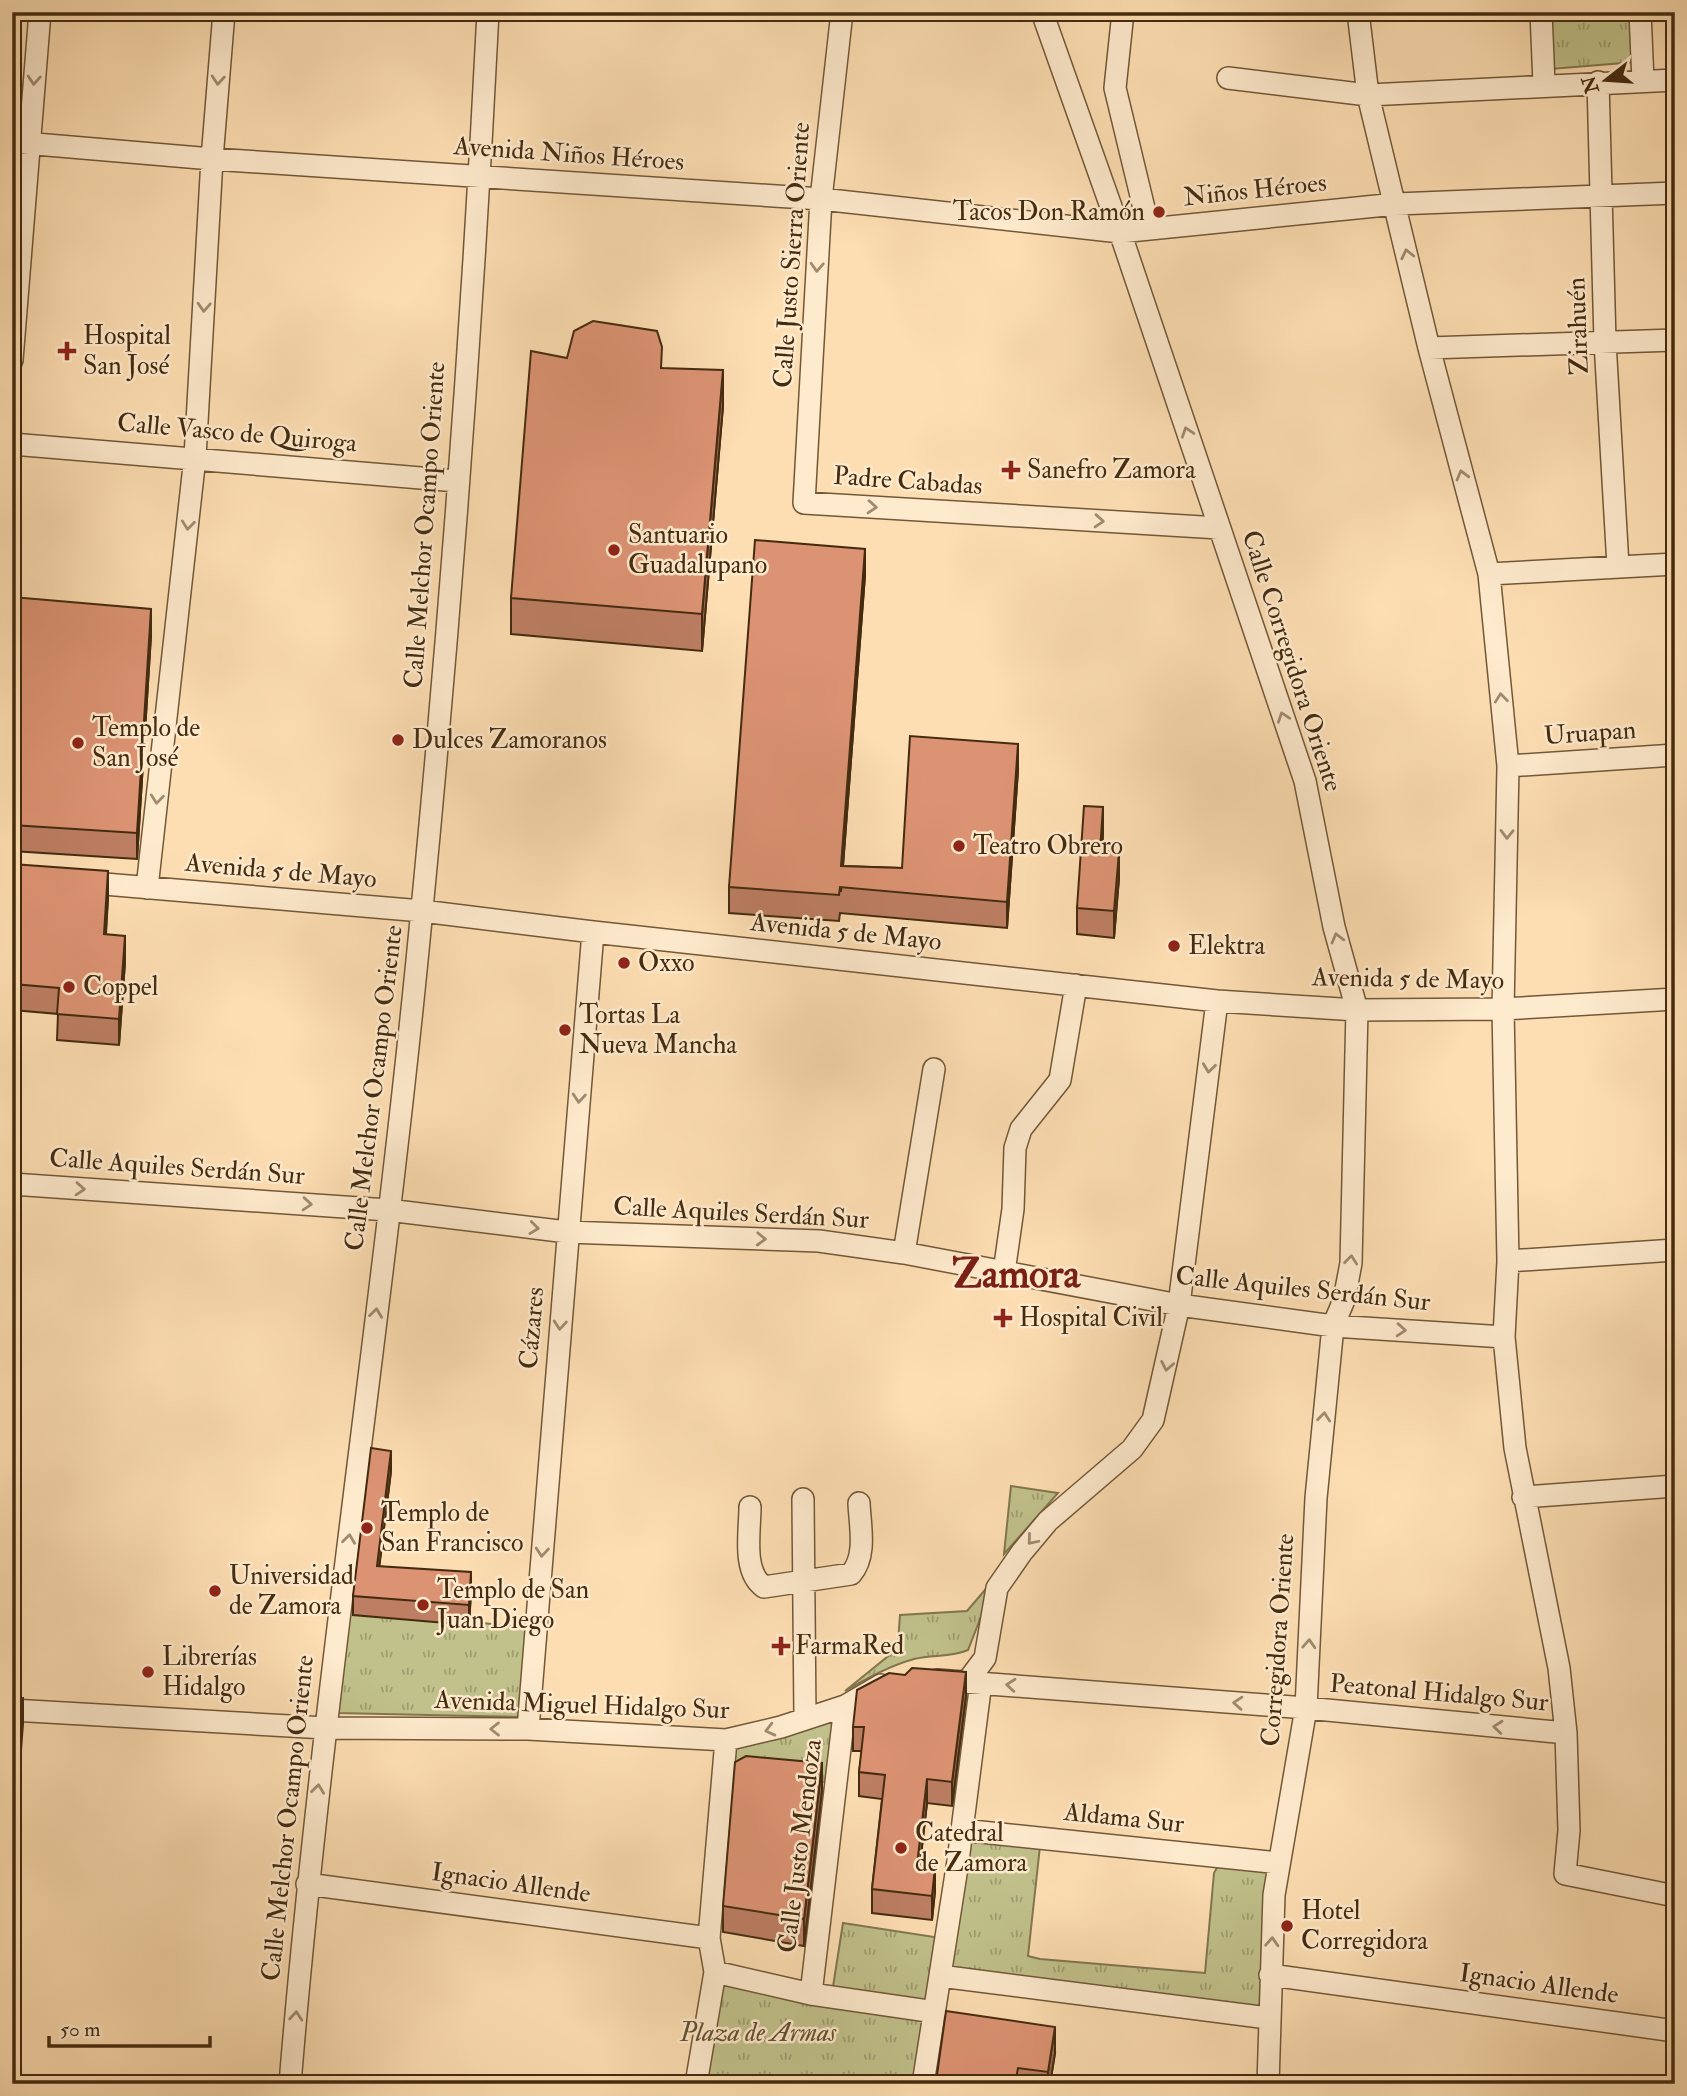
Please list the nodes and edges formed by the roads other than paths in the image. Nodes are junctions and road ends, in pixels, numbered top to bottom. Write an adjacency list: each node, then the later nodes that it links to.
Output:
1 (40, 12): 16 (street, one-way to 16)
2 (224, 12): 17 (street, one-way to 17)
3 (488, 12): 18 (street, Calle Melchor Ocampo Oriente)
4 (842, 12): 21 (street, Calle Justo Sierra Oriente)
5 (1042, 12): 24 (street, Calle Corregidora Oriente)
6 (1123, 12): 23 (street)
7 (1358, 12): 15 (street)
8 (1541, 12): 14 (street)
9 (1640, 12): 12 (street)
10 (1228, 78): 15 (street)
11 (1675, 80): 12 (street)
12 (1643, 81): 13 (street)
13 (1598, 82): 14 (street); 20 (street, Zirahuén)
14 (1544, 84): 15 (street)
15 (1368, 95): 22 (street)
16 (21, 143): 17 (street, Avenida Niños Héroes); 28 (street)
17 (212, 159): 18 (street, Avenida Niños Héroes); 30 (street, one-way to 30)
18 (480, 176): 21 (street, Avenida Niños Héroes); 31 (street, Calle Melchor Ocampo Oriente)
19 (1675, 193): 20 (street, Niños Héroes)
20 (1601, 194): 22 (street, Niños Héroes); 26 (street, Zirahuén)
21 (821, 199): 24 (street, Avenida Niños Héroes); 32 (street, Calle Justo Sierra Oriente, one-way to 32)
22 (1396, 204): 23 (street, Niños Héroes); 27 (street, one-way to 22)
23 (1149, 229): 24 (street, Niños Héroes)
24 (1120, 232): 33 (street, Calle Corregidora Oriente, one-way to 24)
25 (1675, 340): 26 (street)
26 (1605, 342): 27 (street); 35 (street, Zirahuén)
27 (1429, 348): 36 (street, one-way to 27)
28 (12, 360)
29 (12, 444): 30 (street, Calle Vasco de Quiroga)
30 (195, 457): 31 (street, Calle Vasco de Quiroga); 40 (street, one-way to 40)
31 (457, 481): 41 (street, Calle Melchor Ocampo Oriente)
32 (804, 503): 33 (street, Padre Cabadas, one-way to 33)
33 (1219, 528): 47 (street, Calle Corregidora Oriente, one-way to 33)
34 (1675, 564): 35 (street)
35 (1618, 566): 36 (street)
36 (1489, 574): 38 (street, one-way to 36)
37 (1675, 755): 38 (street, Uruapan)
38 (1508, 766): 46 (street, one-way to 46)
39 (66, 880): 40 (street, Avenida 5 de Mayo)
40 (147, 888): 41 (street, Avenida 5 de Mayo)
41 (422, 911): 42 (street, Avenida 5 de Mayo); 50 (street, Calle Melchor Ocampo Oriente)
42 (593, 932): 43 (street, Avenida 5 de Mayo); 51 (street, Cázares, one-way to 51)
43 (1076, 985): 45 (street, Avenida 5 de Mayo); 55 (street)
44 (1675, 999): 46 (street, Avenida 5 de Mayo)
45 (1217, 1000): 47 (street, Avenida 5 de Mayo); 56 (street, one-way to 56)
46 (1503, 1009): 47 (street, Avenida 5 de Mayo); 54 (street)
47 (1357, 1010): 57 (street, Calle Corregidora Oriente, one-way to 47)
48 (934, 1069): 53 (street)
49 (12, 1184): 50 (street, Calle Aquiles Serdán Sur, one-way to 50)
50 (388, 1210): 51 (street, Calle Aquiles Serdán Sur, one-way to 51); 70 (street, Calle Melchor Ocampo Oriente, one-way to 50)
51 (568, 1232): 53 (street, Calle Aquiles Serdán Sur, one-way to 53); 71 (street, Cázares, one-way to 71)
52 (1675, 1250): 54 (street)
53 (904, 1253): 55 (street, Calle Aquiles Serdán Sur)
54 (1508, 1261): 58 (street)
55 (1004, 1272): 56 (street, Calle Aquiles Serdán Sur)
56 (1179, 1305): 57 (street, Calle Aquiles Serdán Sur); 65 (street, one-way to 65)
57 (1333, 1326): 58 (street, Calle Aquiles Serdán Sur, one-way to 58); 67 (street, Corregidora Oriente, one-way to 57)
58 (1504, 1337): 60 (street)
59 (1675, 1486): 60 (street)
60 (1523, 1497): 72 (street)
61 (803, 1499): 64 (street)
62 (859, 1503): 64 (street)
63 (750, 1507): 64 (street)
64 (804, 1584): 69 (street)
65 (974, 1682): 66 (street, Avenida Miguel Hidalgo Sur); 67 (street, Avenida Miguel Hidalgo Sur, one-way to 65); 74 (street)
66 (845, 1706): 69 (street, Avenida Miguel Hidalgo Sur); 82 (street, Calle Justo Mendoza)
67 (1306, 1708): 72 (street, Peatonal Hidalgo Sur, one-way to 67); 75 (street, Corregidora Oriente)
68 (12, 1710): 70 (street, Avenida Miguel Hidalgo Sur)
69 (805, 1719): 73 (street, Avenida Miguel Hidalgo Sur, one-way to 73)
70 (325, 1728): 71 (street, Avenida Miguel Hidalgo Sur, one-way to 70); 76 (street, Calle Melchor Ocampo Oriente, one-way to 70)
71 (528, 1729): 73 (street, Avenida Miguel Hidalgo Sur)
72 (1566, 1733): 77 (street)
73 (726, 1740): 78 (street)
74 (962, 1830): 75 (street, Aldama Sur); 81 (street)
75 (1279, 1863): 80 (street, Corregidora Oriente, one-way to 75)
76 (307, 1884): 78 (street, Ignacio Allende); 86 (street, Calle Melchor Ocampo Oriente, one-way to 76)
77 (1675, 1896)
78 (709, 1938): 79 (street)
79 (715, 1972): 82 (street); 87 (street)
80 (1270, 1975): 84 (street, Corregidora Oriente); 85 (street, Ignacio Allende)
81 (940, 1976): 83 (street); 84 (street)
82 (811, 1994): 83 (street)
83 (935, 2012): 88 (street)
84 (1269, 2018): 89 (street, Corregidora Oriente)
85 (1675, 2031)
86 (290, 2084)
87 (696, 2084)
88 (923, 2084)
89 (1268, 2084)

